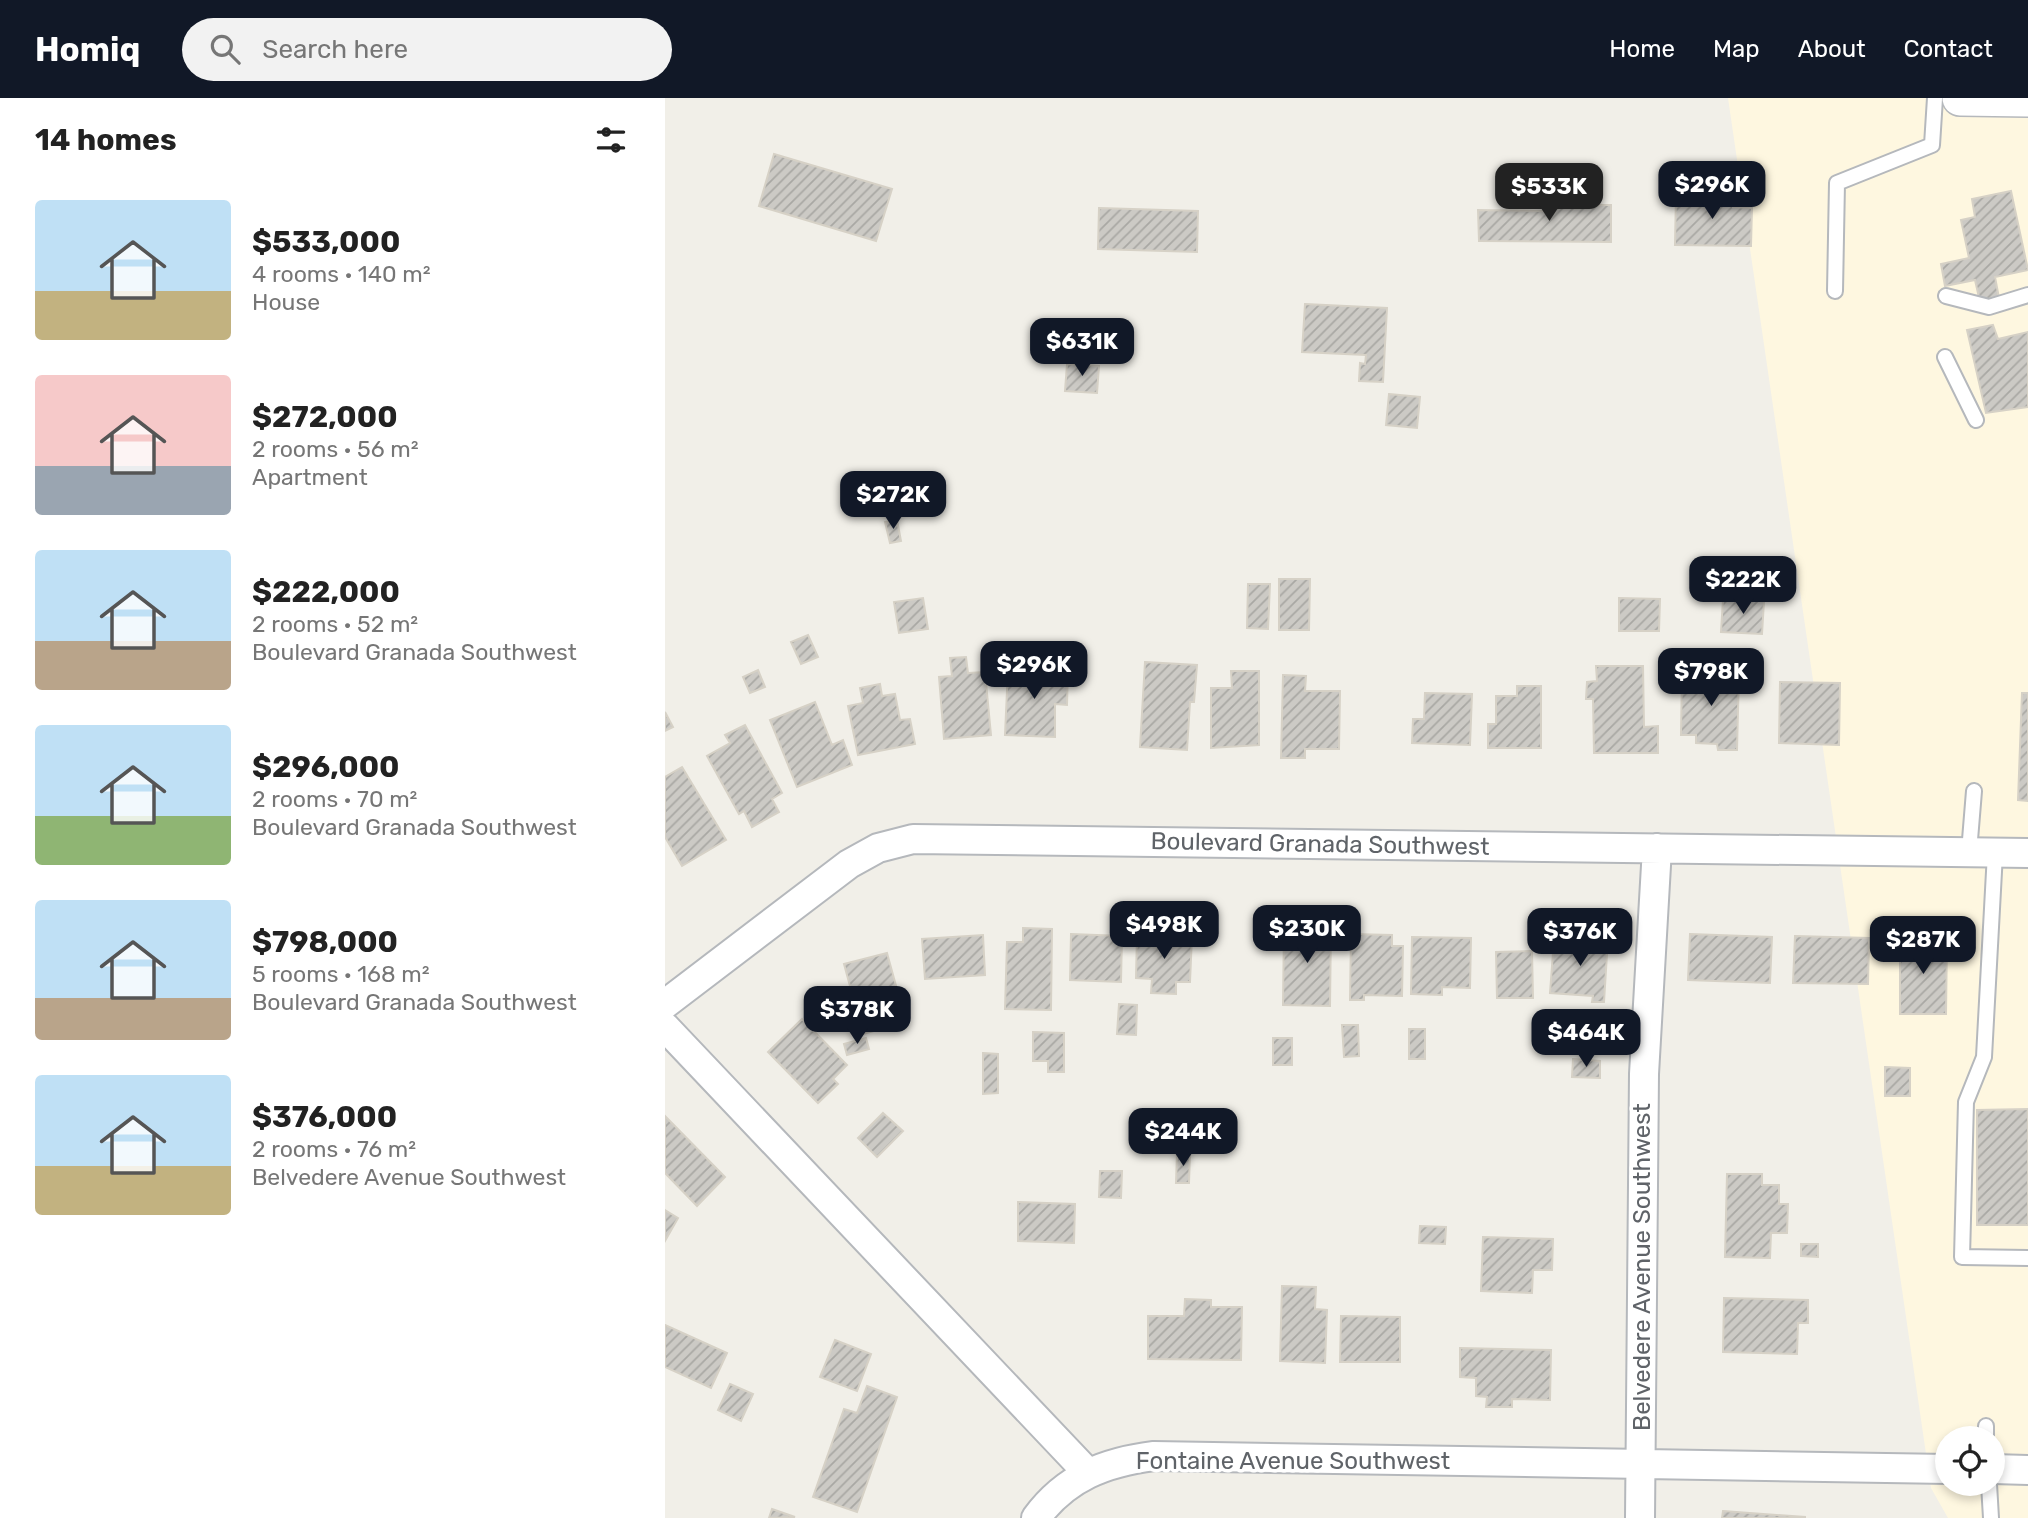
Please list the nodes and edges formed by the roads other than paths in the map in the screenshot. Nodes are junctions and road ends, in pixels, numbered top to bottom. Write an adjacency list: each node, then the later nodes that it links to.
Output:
1 (1935, 98): 4 (lane)
2 (1960, 98): 3 (street)
3 (2028, 99)
4 (1835, 290)
5 (2028, 295): 6 (lane)
6 (1945, 296)
7 (1945, 357): 8 (lane)
8 (1976, 420)
9 (1974, 791): 11 (lane)
10 (1657, 848): 11 (street, Boulevard Granada Southwest); 13 (street, Boulevard Granada Southwest); 16 (street, Belvedere Avenue Southwest)
11 (1982, 853): 12 (street, Boulevard Granada Southwest); 15 (lane)
12 (2028, 853)
13 (665, 1004)
14 (665, 1027): 20 (street)
15 (2028, 1258)
16 (1640, 1466): 17 (street, Fontaine Avenue Southwest); 20 (street, Fontaine Avenue Southwest); 23 (street, Belvedere Avenue Southwest)
17 (1935, 1469)
18 (2005, 1469): 19 (street)
19 (2028, 1470)
20 (1088, 1473): 22 (street, Fontaine Avenue Southwest)
21 (1990, 1496): 24 (lane)
22 (1036, 1518)
23 (1640, 1518)
24 (1991, 1518)

